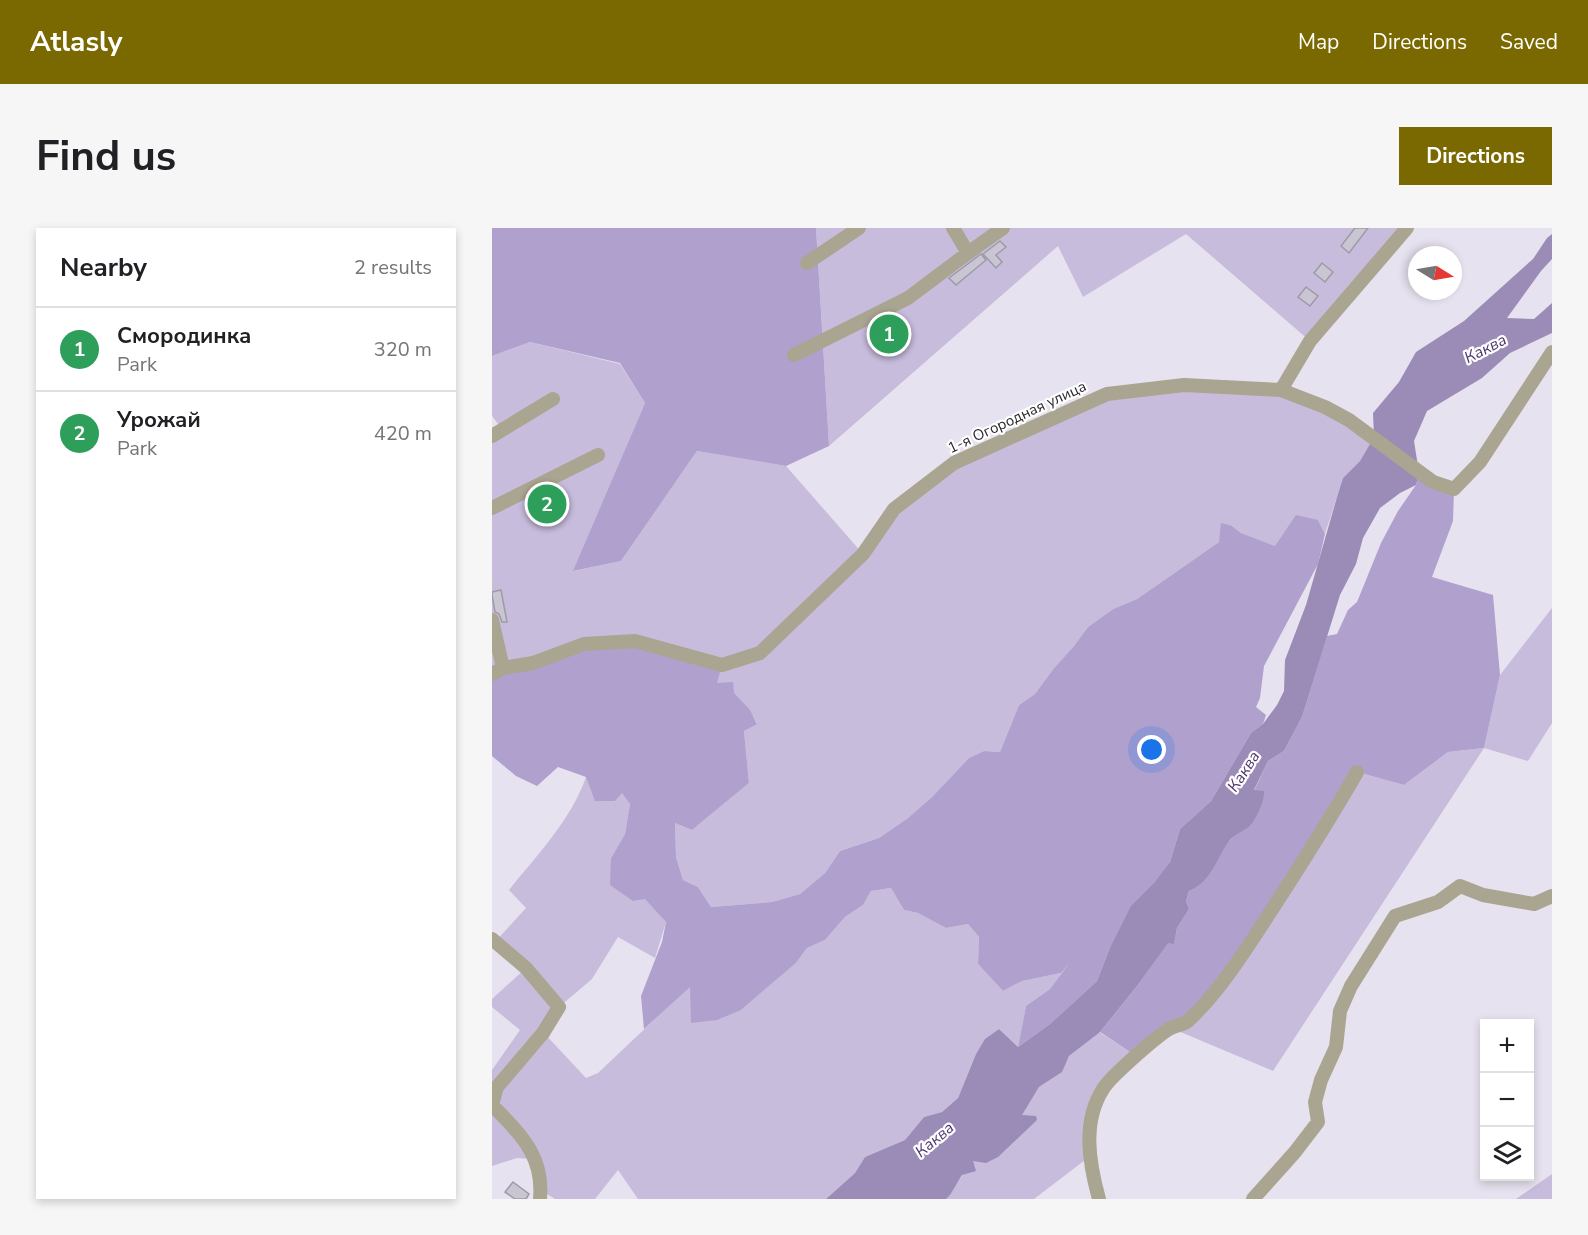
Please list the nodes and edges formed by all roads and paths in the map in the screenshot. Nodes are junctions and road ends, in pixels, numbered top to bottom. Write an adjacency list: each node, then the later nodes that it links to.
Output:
1 (859, 228): 6 (street)
2 (953, 228): 5 (street)
3 (1003, 228): 5 (street)
4 (1407, 228): 9 (street)
5 (968, 253): 8 (street)
6 (807, 263)
7 (1552, 351): 9 (street, 1-я Огородная улица)
8 (794, 355)
9 (1281, 390): 15 (street, 1-я Огородная улица)
10 (553, 399): 11 (street)
11 (492, 436)
12 (598, 454): 13 (street)
13 (492, 508)
14 (492, 620): 15 (street)
15 (497, 671)
16 (1357, 772): 21 (street)
17 (1552, 896): 22 (street)
18 (492, 939): 19 (street)
19 (492, 1105): 20 (street)
20 (540, 1199)
21 (1099, 1199)
22 (1253, 1199)

